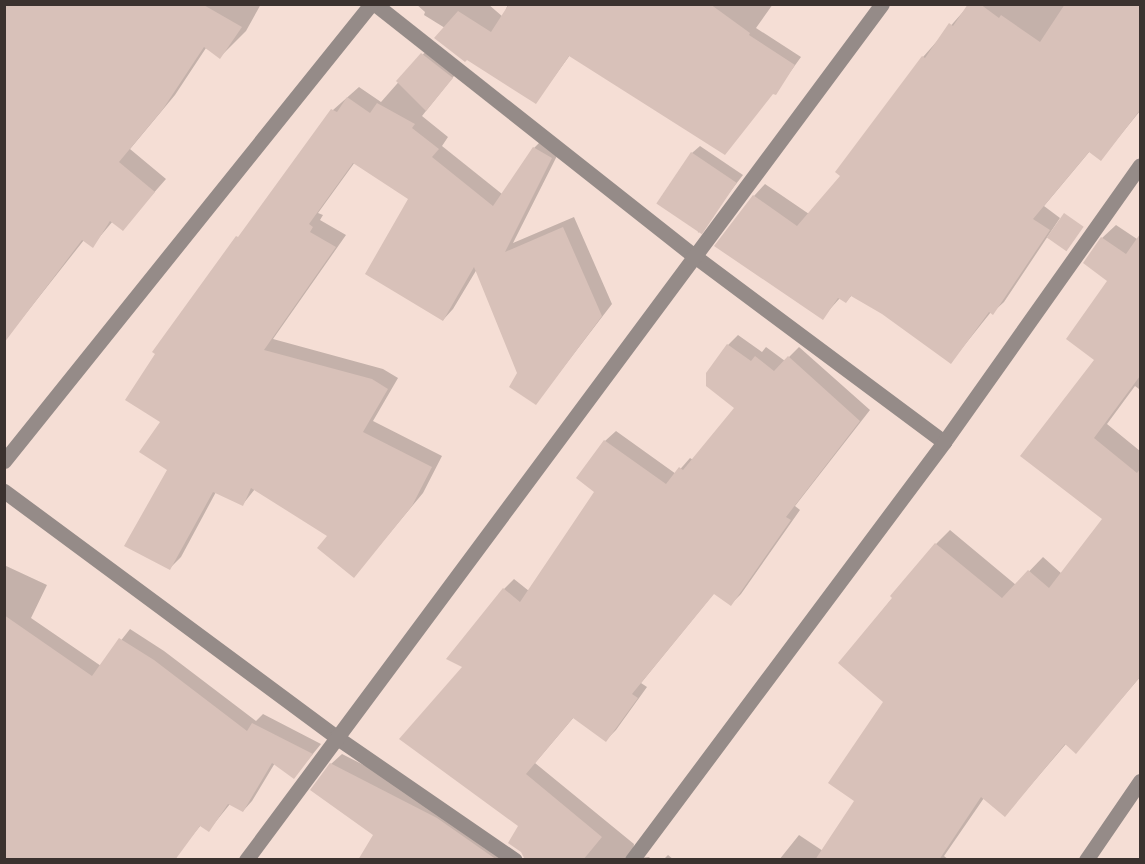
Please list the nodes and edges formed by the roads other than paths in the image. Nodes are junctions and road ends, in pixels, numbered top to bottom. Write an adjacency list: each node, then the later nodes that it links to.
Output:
1 (373, 4): 4 (street); 6 (street)
2 (882, 4): 4 (street)
3 (1140, 165): 5 (street)
4 (693, 255): 5 (street); 8 (street)
5 (944, 442): 12 (street)
6 (4, 461)
7 (4, 491): 8 (street)
8 (336, 737): 10 (street); 11 (street)
9 (1140, 781): 13 (street)
10 (246, 860)
11 (515, 860)
12 (632, 860)
13 (1086, 860)

